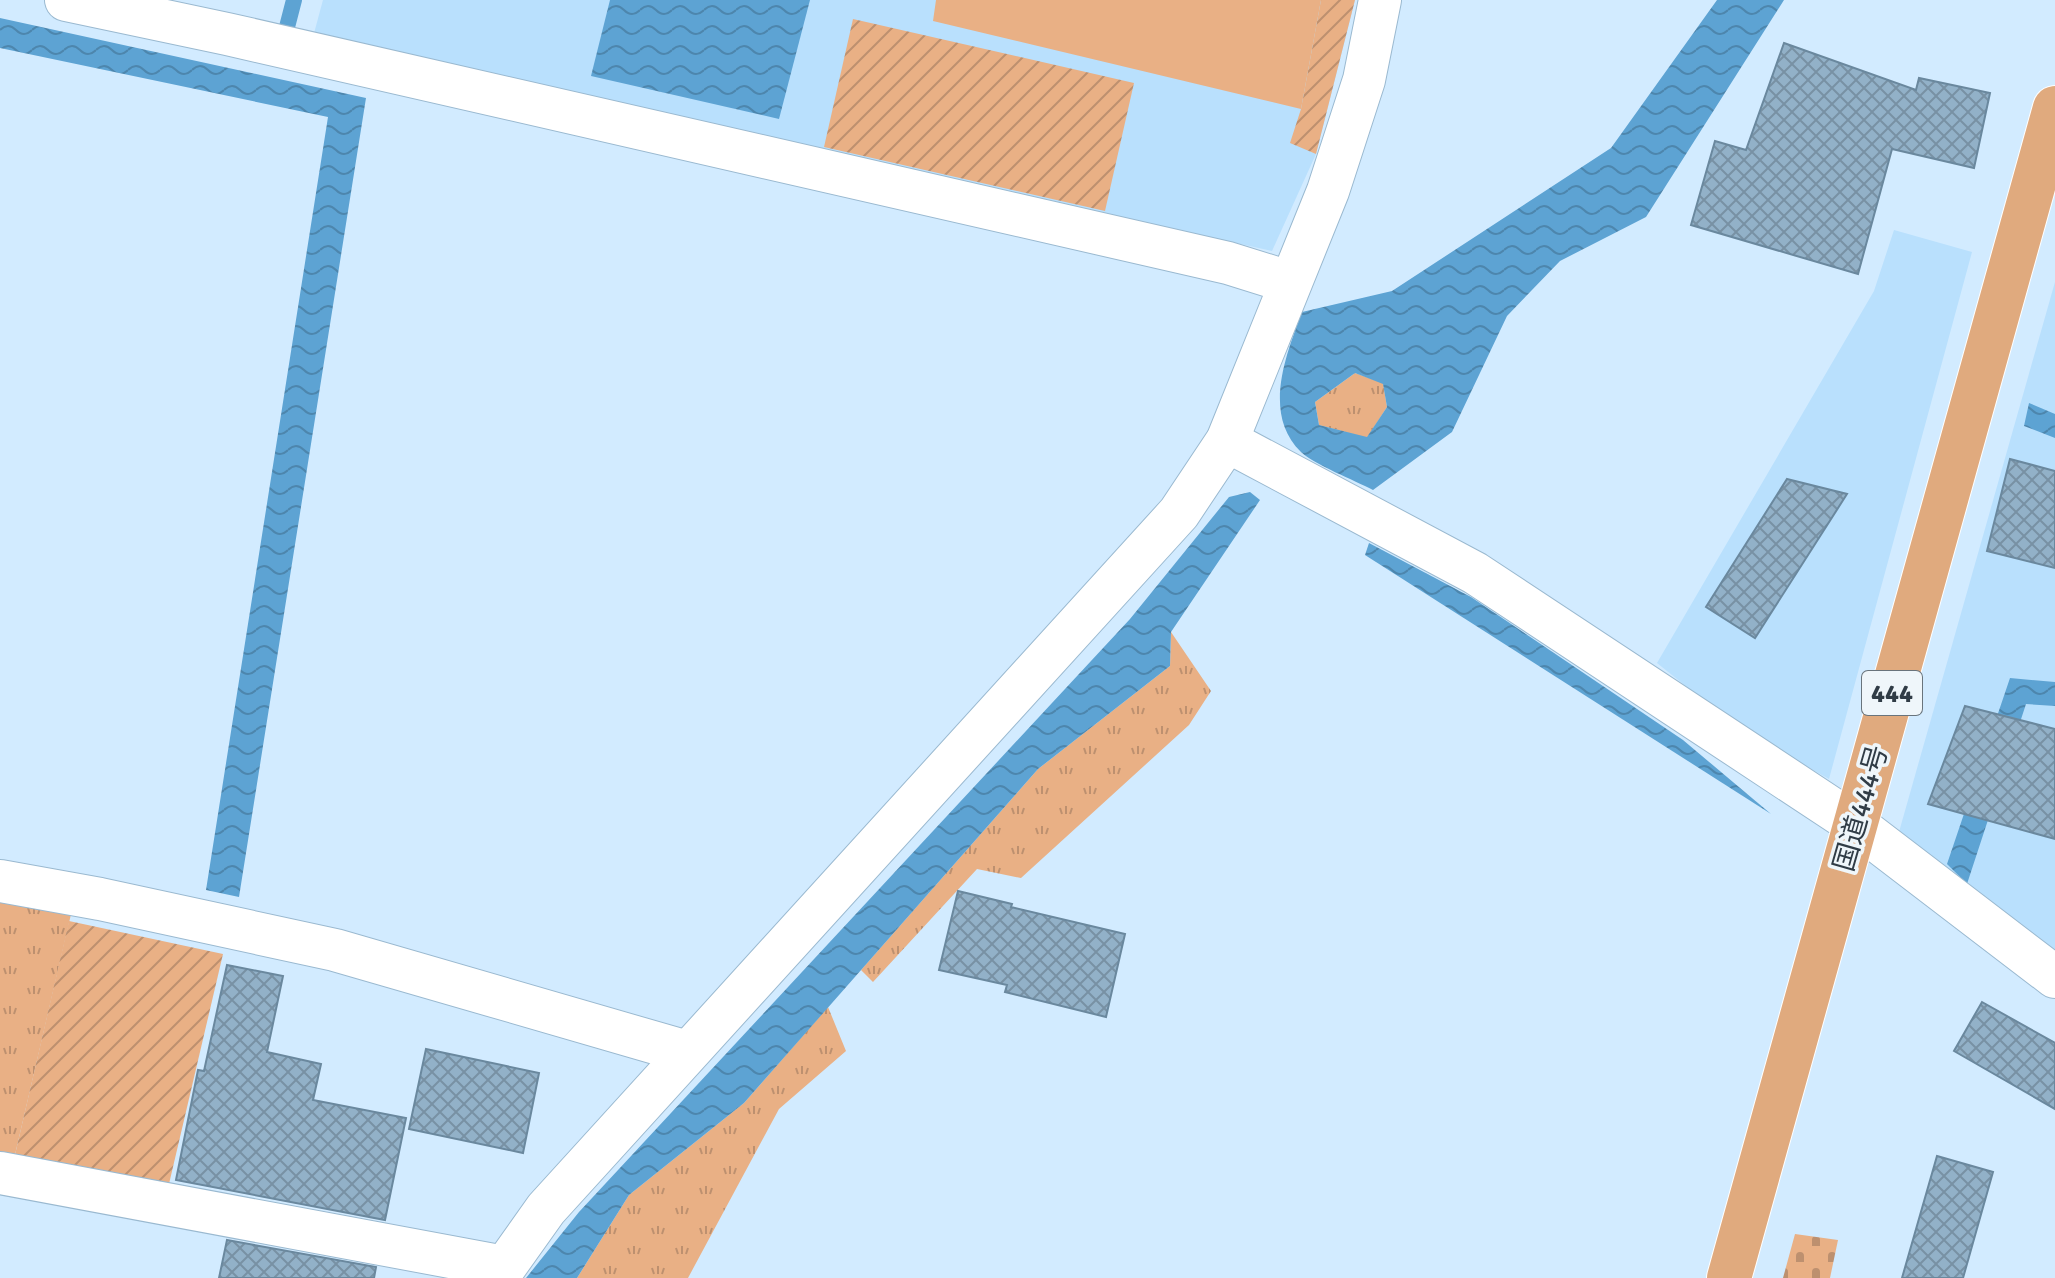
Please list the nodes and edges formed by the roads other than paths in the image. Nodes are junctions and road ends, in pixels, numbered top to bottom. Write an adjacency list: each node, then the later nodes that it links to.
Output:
1 (66, 0): 4 (street)
2 (1380, 0): 4 (street)
3 (2055, 108): 6 (highway, 国道444号 / 444)
4 (1289, 282): 5 (street)
5 (1227, 441): 6 (street); 9 (street)
6 (1855, 824): 8 (street); 12 (highway, 国道444号 / 444)
7 (0, 881): 9 (street)
8 (2055, 977)
9 (687, 1052): 11 (street)
10 (0, 1173): 11 (street)
11 (501, 1272)
12 (1729, 1278)

